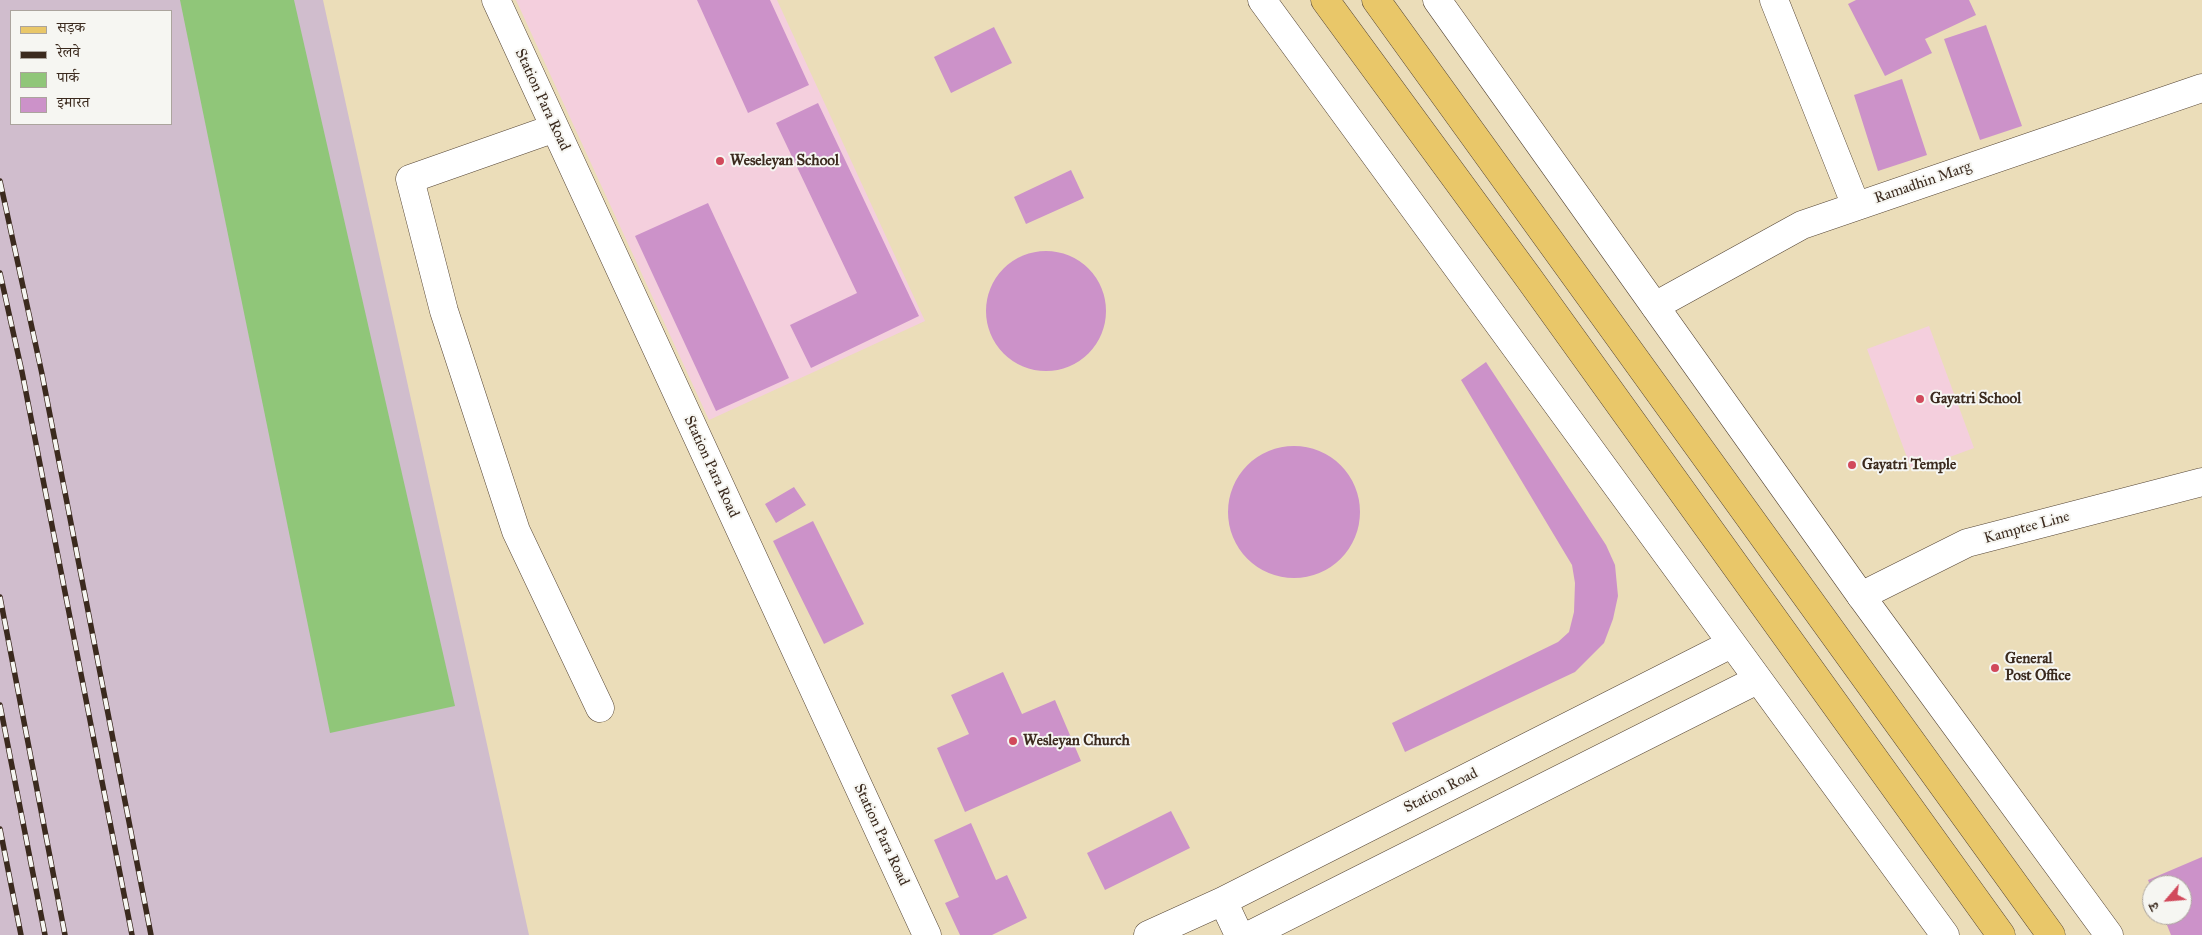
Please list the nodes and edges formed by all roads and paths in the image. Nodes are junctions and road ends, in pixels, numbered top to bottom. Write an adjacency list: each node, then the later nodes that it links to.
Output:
1 (496, 0): 8 (street, Station Para Road)
2 (1262, 0): 13 (street)
3 (1325, 0): 22 (main road)
4 (1376, 0): 23 (main road)
5 (1437, 0): 10 (street)
6 (1774, 0): 9 (street)
7 (2202, 88): 9 (street, Ramadhin Marg)
8 (555, 128): 15 (street); 17 (street, Station Para Road)
9 (1856, 206): 10 (street, Ramadhin Marg)
10 (1655, 306): 12 (street)
11 (2202, 482): 12 (street, Kamptee Line)
12 (1860, 596): 24 (street)
13 (1731, 644): 14 (street); 16 (street, Station Road)
14 (1757, 680): 20 (street); 21 (street)
15 (600, 708)
16 (1223, 901): 18 (street, Station Road); 19 (street)
17 (927, 935)
18 (1148, 935)
19 (1239, 935)
20 (1250, 935)
21 (1944, 935)
22 (2001, 935)
23 (2051, 935)
24 (2110, 935)

